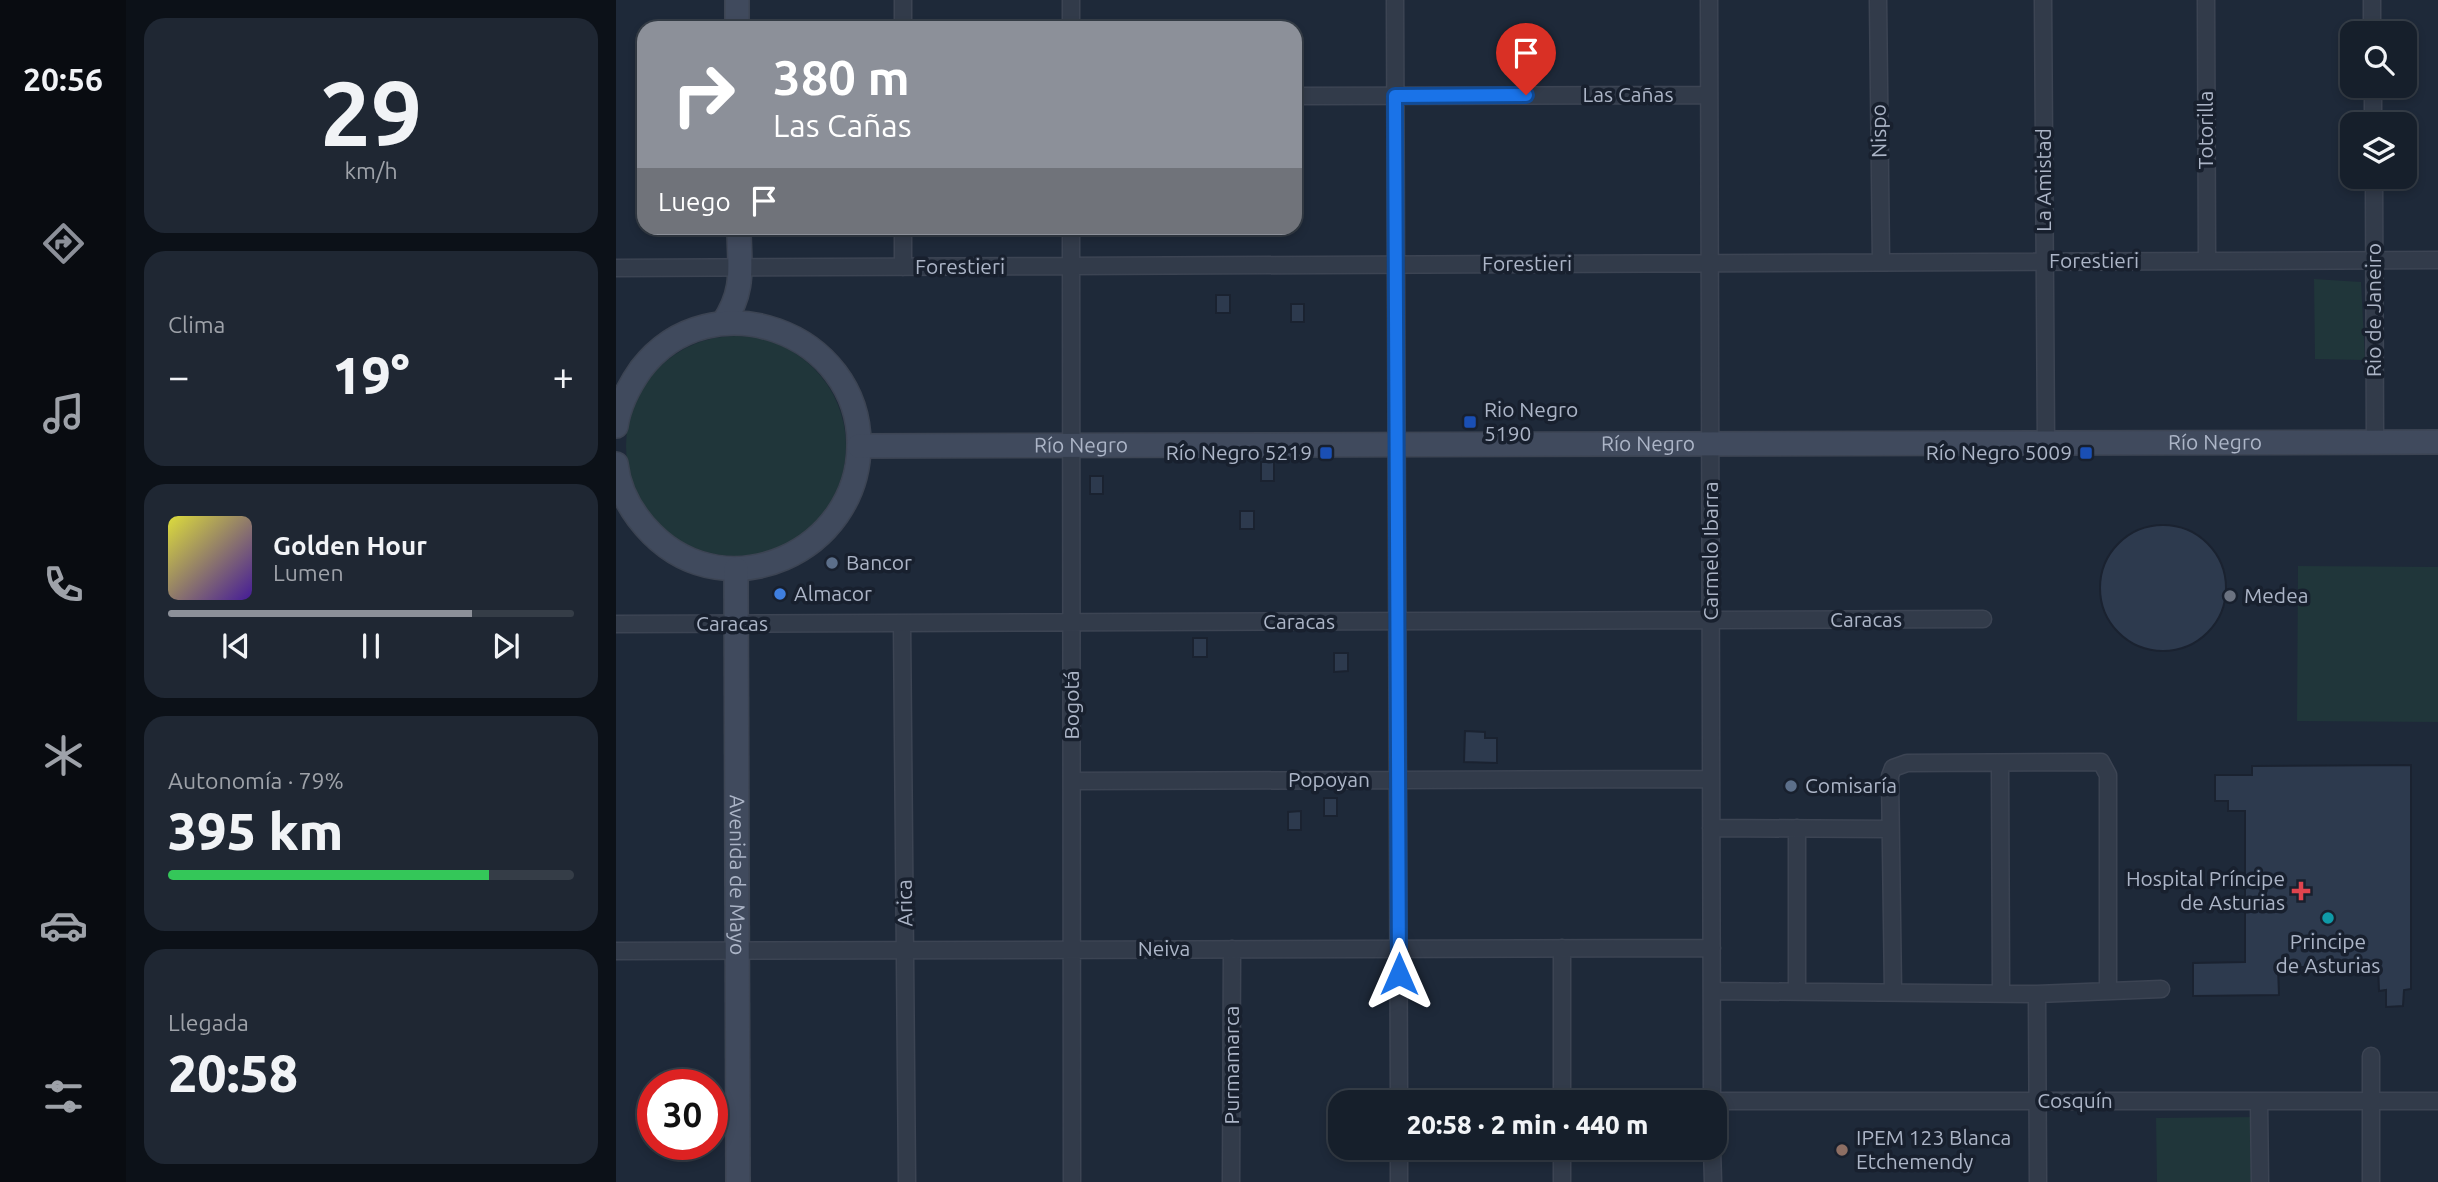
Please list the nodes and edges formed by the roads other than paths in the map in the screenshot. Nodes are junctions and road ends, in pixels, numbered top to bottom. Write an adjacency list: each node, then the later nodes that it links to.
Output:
1 (737, 0): 10 (main road)
2 (903, 0): 11 (street)
3 (1071, 0): 12 (street)
4 (1395, 0): 16 (street)
5 (1709, 0): 14 (street, Carmelo Ibarra)
6 (1878, 0): 25 (street, Nispo)
7 (2043, 0): 23 (street, La Amistad)
8 (2206, 0): 24 (street, Totorilla)
9 (2372, 0): 13 (street)
10 (737, 21)
11 (903, 21)
12 (1071, 21)
13 (2372, 21)
14 (1709, 95): 16 (street, Las Cañas); 26 (street, Carmelo Ibarra)
15 (1302, 96): 16 (street, Las Cañas)
16 (1395, 96): 27 (street)
17 (2374, 189): 21 (street, Rio de Janeiro)
18 (739, 235): 31 (main road)
19 (903, 235): 29 (street)
20 (1071, 235): 28 (street, Bogotá)
21 (2375, 260): 22 (street, Forestieri); 24 (street, Forestieri); 35 (street, Rio de Janeiro)
22 (2438, 260)
23 (2045, 261): 24 (street, Forestieri); 25 (street, Forestieri); 37 (street, La Amistad)
24 (2207, 261)
25 (1881, 262): 26 (street, Forestieri)
26 (1710, 263): 27 (street, Forestieri); 36 (street, Carmelo Ibarra)
27 (1395, 264): 28 (street, Forestieri); 39 (street)
28 (1071, 266): 29 (street, Forestieri); 40 (street, Bogotá)
29 (903, 267): 31 (street, Forestieri)
30 (616, 268): 31 (street, Forestieri)
31 (739, 268): 32 (main road)
32 (723, 323): 33 (main road); 38 (main road)
33 (616, 426)
34 (2438, 442): 35 (main road, Río Negro)
35 (2375, 443): 37 (main road, Río Negro)
36 (1710, 444): 37 (main road, Río Negro); 39 (main road, Río Negro); 45 (street, Carmelo Ibarra)
37 (2046, 444)
38 (859, 446): 40 (main road, Río Negro); 42 (main road)
39 (1397, 446): 40 (main road, Río Negro); 44 (street)
40 (1072, 447): 47 (street, Bogotá)
41 (616, 464): 42 (main road)
42 (736, 569): 49 (main road, Avenida de Mayo)
43 (1983, 619): 45 (street, Caracas)
44 (1397, 622): 45 (street, Caracas); 47 (street, Caracas); 52 (street)
45 (1711, 622): 51 (street, Carmelo Ibarra)
46 (902, 623): 47 (street, Caracas); 49 (street, Caracas); 62 (street, Arica)
47 (1072, 623): 53 (street, Bogotá)
48 (616, 624): 49 (street, Caracas)
49 (736, 624): 64 (main road, Avenida de Mayo)
50 (2000, 763): 56 (street); 67 (street); 70 (street)
51 (1711, 779): 52 (street, Popoyan); 54 (street, Carmelo Ibarra)
52 (1398, 780): 53 (street, Popoyan); 57 (street)
53 (1072, 781): 60 (street, Bogotá)
54 (1711, 828): 55 (street); 59 (street, Carmelo Ibarra)
55 (1797, 828): 56 (street); 66 (street)
56 (1890, 829): 69 (street)
57 (1399, 948): 58 (street, Neiva); 61 (street, Neiva); 73 (street)
58 (1562, 948): 59 (street, Neiva); 74 (street)
59 (1712, 948): 68 (street, Carmelo Ibarra)
60 (1072, 949): 61 (street, Neiva); 62 (street, Neiva); 86 (street, Bogotá)
61 (1232, 949): 87 (street, Purmamarca)
62 (906, 950): 64 (street, Neiva); 85 (street, Arica)
63 (616, 951): 64 (street, Neiva)
64 (737, 951): 84 (main road, Avenida de Mayo)
65 (2161, 989): 67 (street)
66 (1797, 990): 68 (street); 69 (street)
67 (2108, 990): 71 (street)
68 (1712, 991): 75 (street, Carmelo Ibarra)
69 (1893, 992): 70 (street)
70 (2001, 993): 71 (street)
71 (2038, 993): 76 (street)
72 (2371, 1056): 78 (street)
73 (1399, 1090)
74 (1562, 1090)
75 (1712, 1090)
76 (2037, 1101): 77 (street, Cosquín); 80 (street, Cosquín); 91 (street)
77 (2259, 1101): 78 (street, Cosquín); 92 (street)
78 (2371, 1101): 79 (street, Cosquín); 93 (street)
79 (2438, 1101)
80 (1727, 1102)
81 (1399, 1160): 88 (street)
82 (1562, 1160): 89 (street)
83 (1712, 1160): 90 (street)
84 (738, 1182)
85 (906, 1182)
86 (1072, 1182)
87 (1231, 1182)
88 (1399, 1182)
89 (1562, 1182)
90 (1713, 1182)
91 (2038, 1182)
92 (2260, 1182)
93 (2371, 1182)

